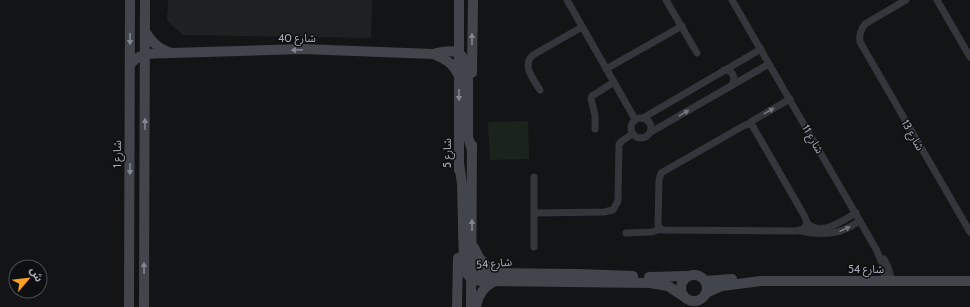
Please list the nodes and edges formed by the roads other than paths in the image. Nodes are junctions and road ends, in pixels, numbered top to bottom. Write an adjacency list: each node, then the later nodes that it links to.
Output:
1 (130, 0): 21 (street, شارع 1, one-way to 21)
2 (145, 0): 12 (street)
3 (459, 0): 14 (street, شارع 5)
4 (473, 0): 34 (street, one-way to 4)
5 (567, 0): 11 (street)
6 (666, 0): 10 (street)
7 (732, 0): 13 (street, شارع 11)
8 (906, 0): 43 (street, شارع 13)
9 (937, 0): 19 (street)
10 (682, 26): 16 (street); 22 (street)
11 (582, 27): 22 (street); 27 (street)
12 (145, 31): 15 (street, شارع 40); 17 (street)
13 (760, 49): 20 (street, شارع 11); 23 (street)
14 (458, 52): 18 (street, شارع 40); 24 (street, شارع 5); 34 (street)
15 (172, 53): 17 (street); 18 (street, شارع 40, one-way to 15)
16 (697, 53)
17 (145, 54): 21 (street); 58 (street, one-way to 17)
18 (433, 54): 24 (street)
19 (970, 57)
20 (770, 64): 26 (street); 28 (street, شارع 11)
21 (130, 65): 57 (street, شارع 1, one-way to 57)
22 (606, 69): 25 (street)
23 (724, 70): 26 (street); 29 (street)
24 (459, 75): 35 (street, شارع 5, one-way to 35)
25 (614, 82): 29 (street); 31 (street)
26 (732, 85): 32 (street, one-way to 26)
27 (540, 90)
28 (790, 99): 30 (street, one-way to 28); 38 (street, شارع 11)
29 (639, 119): 32 (street); 33 (street)
30 (749, 124): 40 (street); 41 (street)
31 (595, 128)
32 (651, 132): 33 (street)
33 (632, 134): 37 (street)
34 (472, 150): 45 (street, one-way to 34)
35 (459, 164): 49 (street); 54 (street, شارع 5)
36 (534, 178): 37 (street)
37 (534, 213): 46 (street)
38 (856, 213): 39 (street, شارع 11); 40 (street)
39 (860, 221): 42 (street, one-way to 39); 52 (street, شارع 11)
40 (807, 223): 42 (street)
41 (661, 229): 42 (street); 44 (street)
42 (800, 231)
43 (970, 232)
44 (626, 233)
45 (472, 245): 48 (street); 49 (street)
46 (534, 247)
47 (687, 276): 48 (street, شارع 54); 50 (street); 56 (street)
48 (494, 277): 49 (street, شارع 54); 56 (street, شارع 54); 61 (street)
49 (471, 278): 54 (street); 60 (street)
50 (705, 281): 51 (street, شارع 54); 55 (street)
51 (762, 281): 52 (street, شارع 54); 55 (street, شارع 54)
52 (889, 281): 53 (street, شارع 54)
53 (970, 281)
54 (457, 288): 59 (street, شارع 5)
55 (705, 295): 56 (street); 63 (street)
56 (684, 296): 62 (street)
57 (129, 307)
58 (144, 307)
59 (457, 307)
60 (471, 307)
61 (476, 307)
62 (689, 307)
63 (700, 307)

